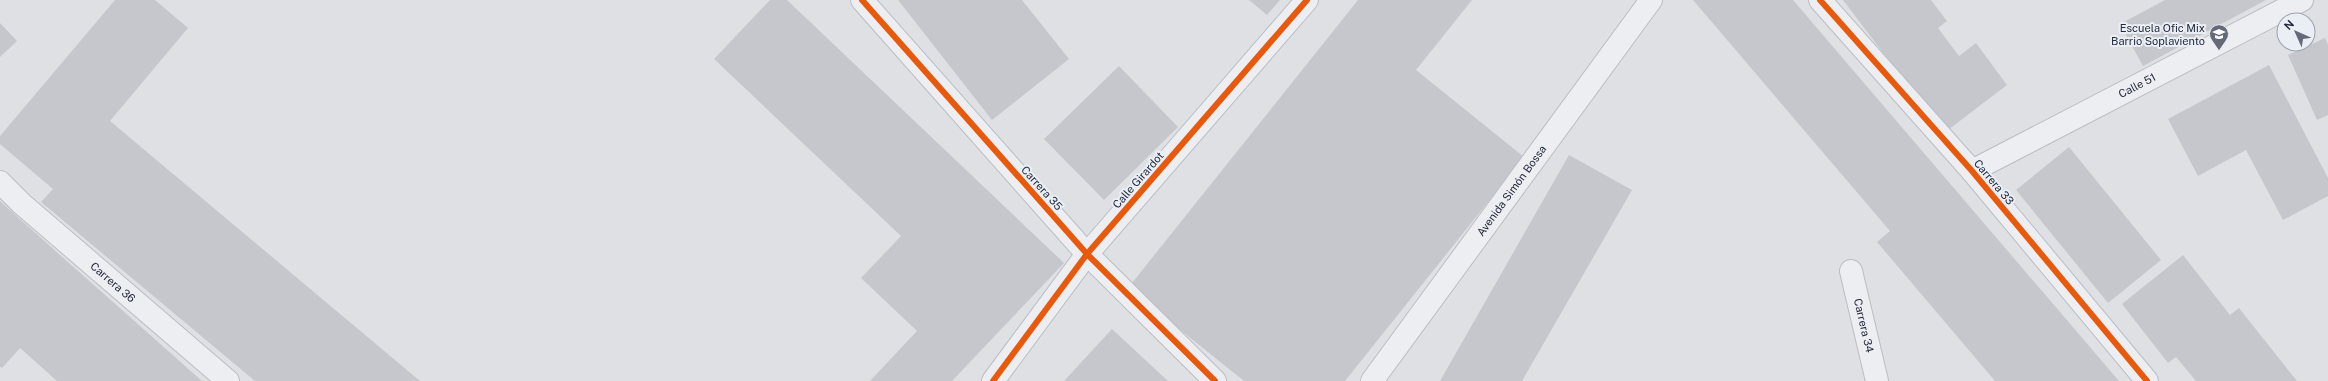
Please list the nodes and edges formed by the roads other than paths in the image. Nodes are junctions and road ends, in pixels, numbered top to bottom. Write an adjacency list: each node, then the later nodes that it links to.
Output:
1 (862, 0): 8 (street, Carrera 35)
2 (1307, 0): 8 (street, Calle Girardot)
3 (1651, 0): 13 (street, Avenida Simón Bossa)
4 (1820, 0): 6 (street, Carrera 33)
5 (2302, 0): 6 (street, Calle 51)
6 (1972, 171): 15 (street, Carrera 33)
7 (0, 182): 10 (street, Carrera 36)
8 (1087, 254): 11 (street, Calle Girardot); 12 (street, Carrera 35)
9 (1851, 271): 14 (street, Carrera 34)
10 (228, 381)
11 (993, 381)
12 (1215, 381)
13 (1372, 381)
14 (1877, 381)
15 (2148, 381)

